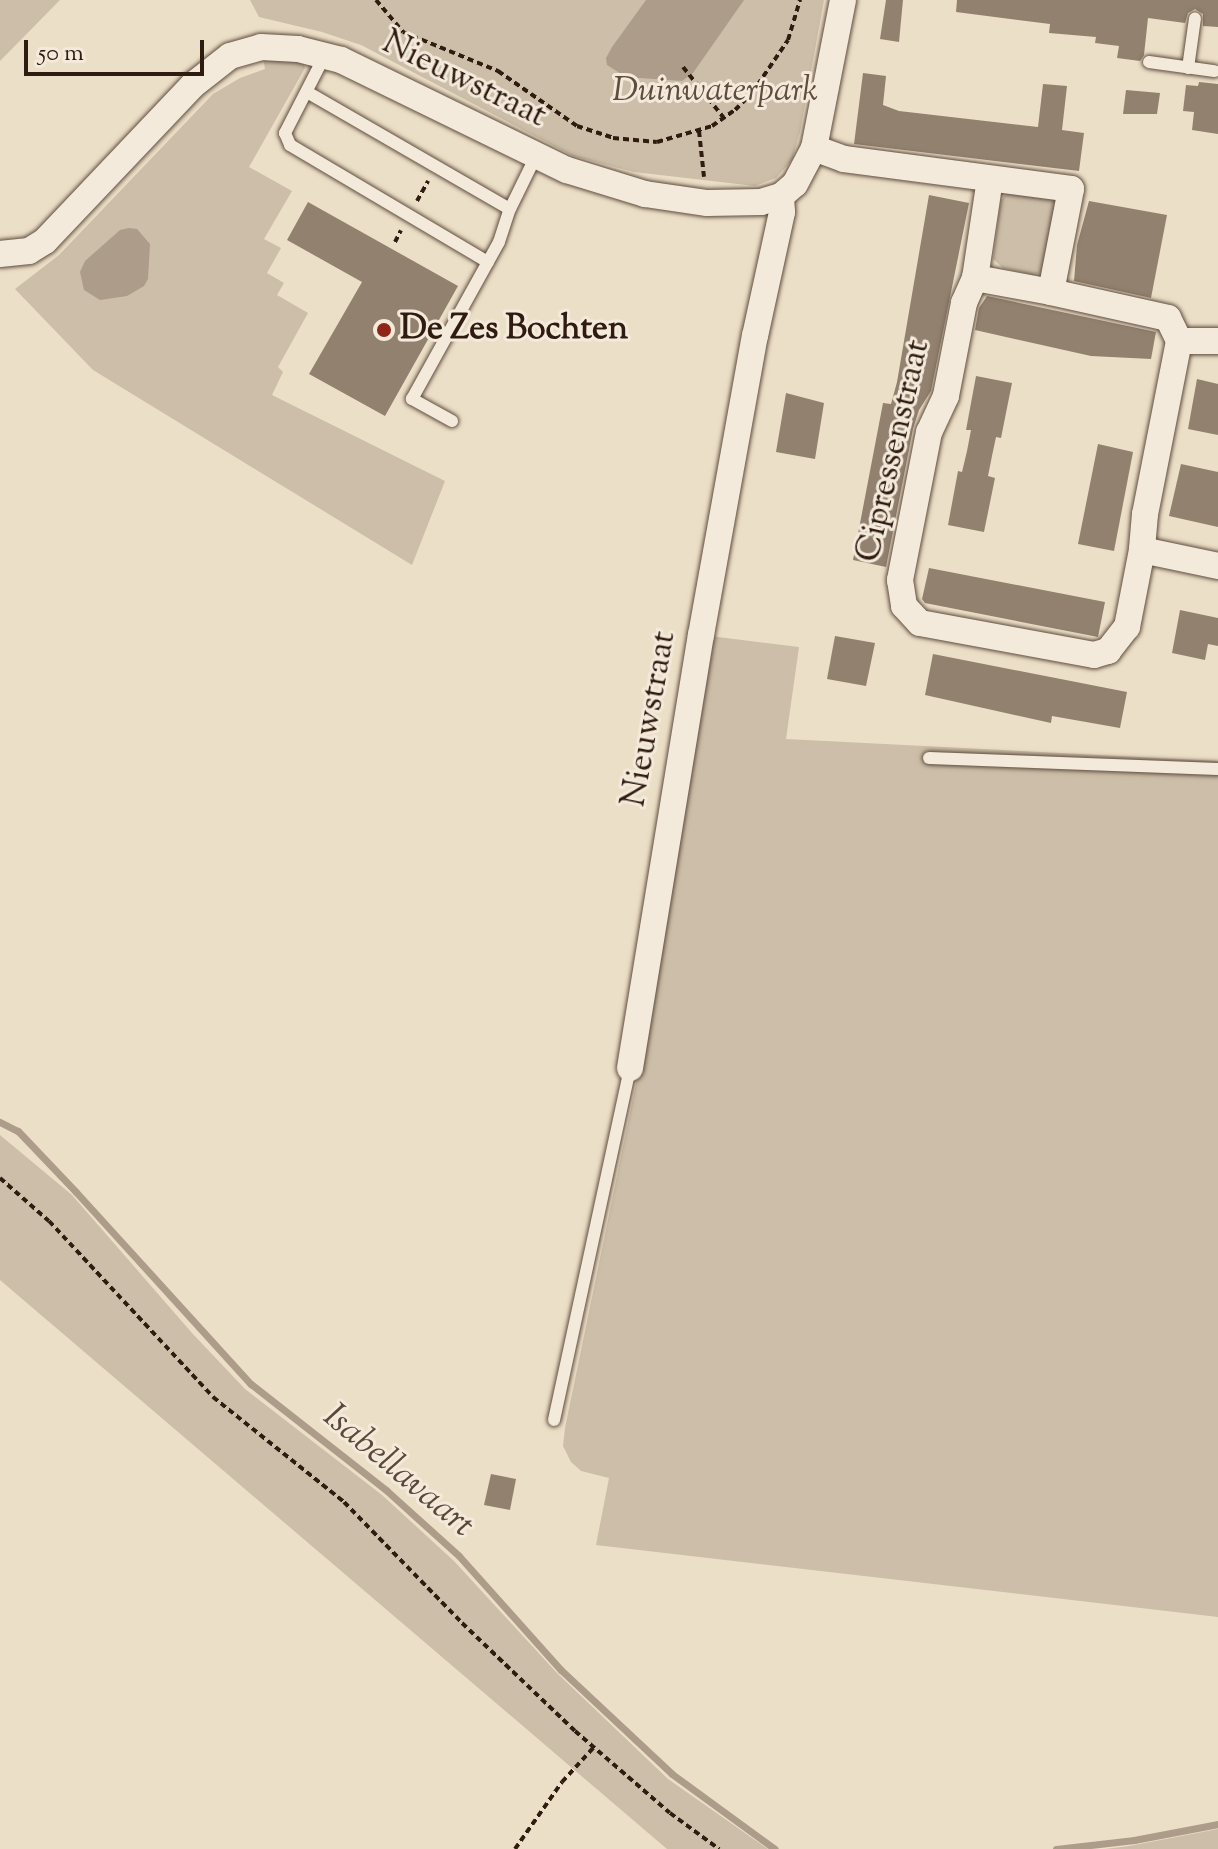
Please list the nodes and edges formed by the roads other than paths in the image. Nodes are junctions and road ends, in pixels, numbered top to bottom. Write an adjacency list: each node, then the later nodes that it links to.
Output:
1 (843, 0): 8 (street)
2 (1195, 18): 5 (lane)
3 (325, 55): 7 (lane); 9 (street, Nieuwstraat); 13 (street, Nieuwstraat)
4 (1149, 62): 5 (lane)
5 (1188, 68): 6 (lane)
6 (1214, 71)
7 (307, 92): 12 (lane); 14 (lane)
8 (814, 148): 10 (street); 11 (street)
9 (536, 156): 11 (street, Nieuwstraat); 12 (lane)
10 (990, 179): 15 (street, Cipressenstraat); 16 (street)
11 (781, 196): 24 (street, Nieuwstraat)
12 (510, 209): 14 (lane)
13 (0, 254)
14 (488, 262): 19 (lane)
15 (975, 278): 16 (street); 20 (street, Cipressenstraat)
16 (1051, 292): 17 (street)
17 (1179, 341): 18 (street); 20 (street, Cipressenstraat)
18 (1218, 341)
19 (452, 421)
20 (1142, 550): 21 (street)
21 (1218, 566)
22 (929, 758): 23 (lane)
23 (1218, 769)
24 (630, 1068): 25 (lane)
25 (554, 1420)

